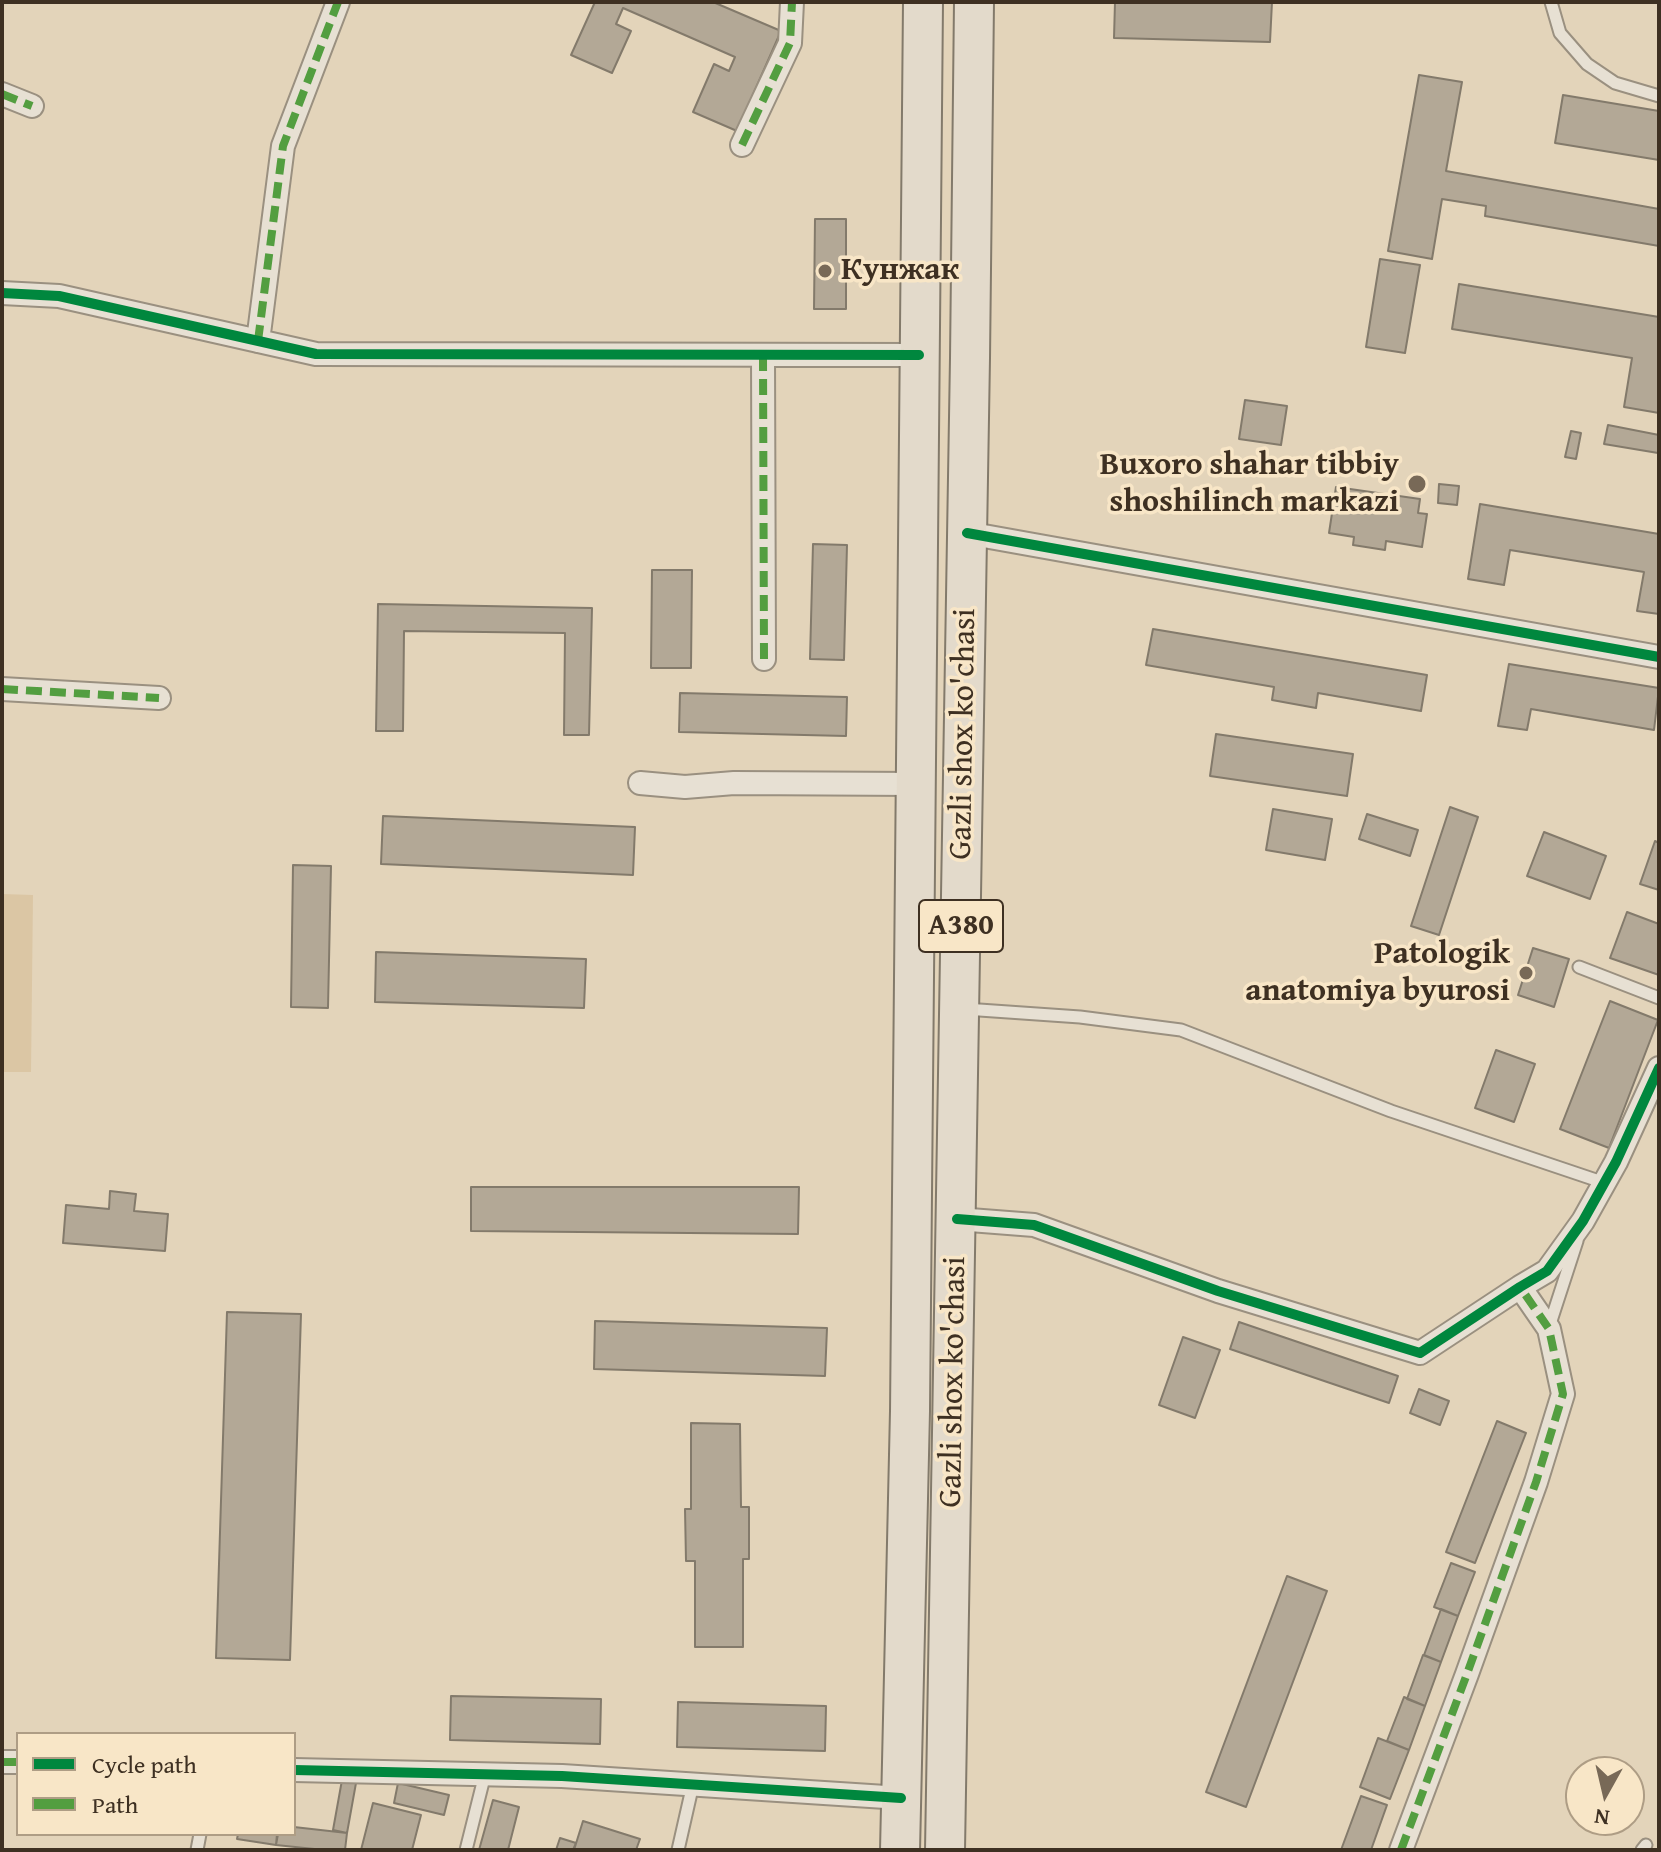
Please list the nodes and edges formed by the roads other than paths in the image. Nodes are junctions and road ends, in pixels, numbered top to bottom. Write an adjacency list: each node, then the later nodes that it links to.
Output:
1 (338, 2): 11 (street)
2 (792, 2): 9 (street)
3 (923, 2): 13 (highway, Gazli shox ko'chasi / A380)
4 (974, 2): 14 (highway, Gazli shox ko'chasi / A380)
5 (1551, 2): 7 (lane)
6 (2, 94): 8 (street)
7 (1659, 96)
8 (32, 106)
9 (742, 145)
10 (2, 293): 11 (street)
11 (258, 341): 12 (street)
12 (763, 355): 13 (street); 16 (street)
13 (919, 355): 20 (highway, Gazli shox ko'chasi / A380)
14 (967, 533): 15 (street); 23 (highway, Gazli shox ko'chasi / A380)
15 (1659, 657)
16 (764, 659)
17 (2, 689): 18 (street)
18 (159, 698)
19 (640, 783): 20 (street)
20 (916, 784): 33 (highway, Gazli shox ko'chasi / A380)
21 (1579, 967): 22 (lane)
22 (1659, 998)
23 (960, 1008): 25 (lane); 26 (highway, Gazli shox ko'chasi / A380)
24 (1659, 1068): 25 (street)
25 (1605, 1183): 27 (street)
26 (957, 1219): 28 (street); 37 (highway, Gazli shox ko'chasi / A380)
27 (1583, 1221): 28 (street); 29 (lane)
28 (1520, 1287): 29 (street)
29 (1549, 1329): 38 (street)
30 (296, 1770): 31 (street)
31 (485, 1774): 32 (street); 34 (lane)
32 (693, 1784): 33 (street); 35 (lane)
33 (901, 1798): 36 (highway, Gazli shox ko'chasi / A380)
34 (466, 1850)
35 (678, 1850)
36 (900, 1850)
37 (945, 1850)
38 (1401, 1850)

